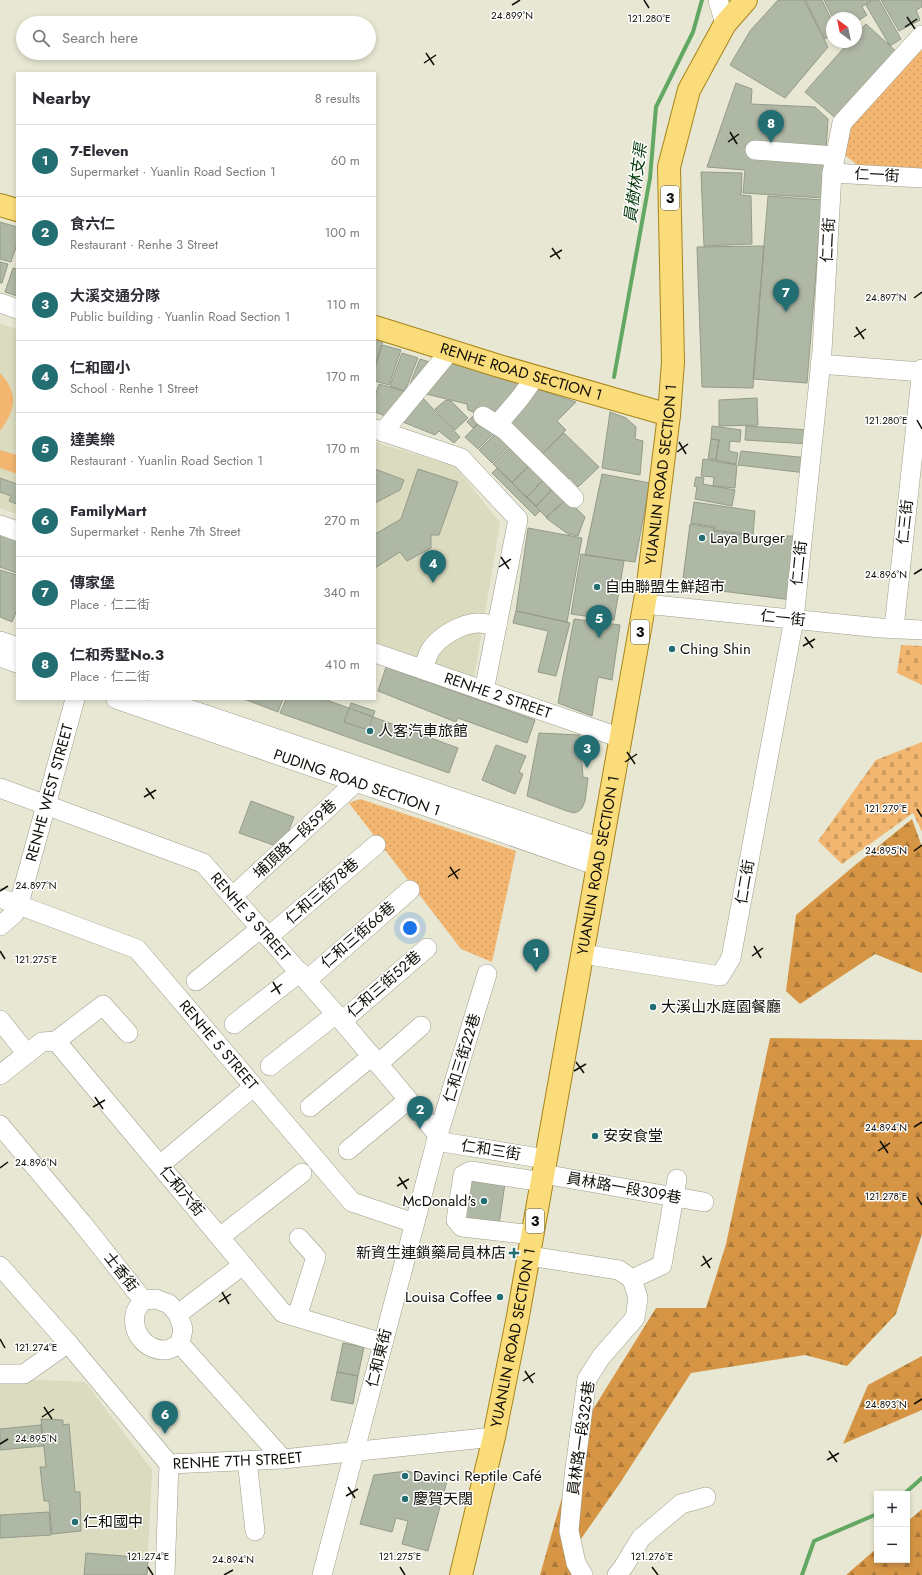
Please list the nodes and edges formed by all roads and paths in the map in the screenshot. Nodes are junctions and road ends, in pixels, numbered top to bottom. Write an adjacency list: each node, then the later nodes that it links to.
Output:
1 (718, 0): 3 (street)
2 (746, 0): 3 (main road, YUANLIN ROAD SECTION 1 / 3)
3 (725, 24): 18 (main road, YUANLIN ROAD SECTION 1 / 3)
4 (922, 35): 6 (street, 仁二街)
5 (755, 150): 6 (street, 仁一街)
6 (834, 164): 7 (street, 仁一街); 14 (street, 仁二街)
7 (922, 178)
8 (0, 205): 9 (main road)
9 (16, 210)
10 (0, 303): 11 (street)
11 (16, 308)
12 (376, 327): 13 (main road, RENHE ROAD SECTION 1)
13 (450, 350): 17 (main road, RENHE ROAD SECTION 1); 19 (street)
14 (820, 364): 16 (street); 24 (street, 仁二街)
15 (922, 369): 16 (street, 仁三街)
16 (922, 372): 26 (street, 仁三街)
17 (535, 376): 18 (main road, RENHE ROAD SECTION 1); 20 (street)
18 (669, 415): 23 (main road, YUANLIN ROAD SECTION 1 / 3)
19 (379, 430): 25 (street)
20 (574, 498)
21 (0, 525): 22 (street)
22 (16, 531)
23 (645, 604): 24 (street, 仁一街); 38 (main road, YUANLIN ROAD SECTION 1 / 3)
24 (794, 619): 26 (street, 仁一街); 51 (street, 仁二街)
25 (497, 626): 33 (street); 34 (street)
26 (894, 628): 27 (street, 仁一街)
27 (922, 630)
28 (0, 641): 29 (street)
29 (16, 647)
30 (376, 653): 33 (street, RENHE 2 STREET)
31 (0, 657): 32 (street)
32 (16, 663)
33 (423, 670): 34 (street, RENHE 2 STREET)
34 (484, 691): 38 (street, RENHE 2 STREET)
35 (75, 700): 41 (street, RENHE WEST STREET)
36 (119, 700): 39 (street, PUDING ROAD SECTION 1)
37 (162, 700): 43 (street, PUDING ROAD SECTION 1)
38 (621, 738): 43 (main road, YUANLIN ROAD SECTION 1 / 3)
39 (356, 782): 43 (street, PUDING ROAD SECTION 1); 45 (street, 埔頂路一段59巷)
40 (0, 788): 41 (street, RENHE 3 STREET)
41 (47, 804): 45 (street, RENHE 3 STREET); 47 (street, RENHE WEST STREET)
42 (376, 845): 49 (street, 仁和三街78巷)
43 (600, 857): 51 (main road, YUANLIN ROAD SECTION 1 / 3)
44 (410, 890): 53 (street, 仁和三街66巷)
45 (233, 896): 49 (street, RENHE 3 STREET)
46 (0, 898): 47 (street, RENHE 5 STREET)
47 (19, 904): 48 (street, RENHE WEST STREET); 65 (street, RENHE 5 STREET)
48 (0, 926)
49 (265, 932): 53 (street, RENHE 3 STREET); 54 (street, 仁和三街78巷)
50 (427, 948): 55 (street, 仁和三街52巷)
51 (583, 954): 72 (main road, YUANLIN ROAD SECTION 1 / 3)
52 (487, 974): 69 (street, 仁和三街22巷)
53 (303, 976): 55 (street, RENHE 3 STREET); 57 (street, 仁和三街66巷)
54 (196, 981)
55 (339, 1018): 62 (street, RENHE 3 STREET); 63 (street, 仁和三街52巷)
56 (0, 1020): 61 (street)
57 (234, 1024)
58 (421, 1026): 62 (street)
59 (128, 1033): 60 (street)
60 (56, 1041): 61 (street); 71 (street, 仁和六街)
61 (27, 1054): 64 (street)
62 (375, 1060): 66 (street, RENHE 3 STREET); 67 (street)
63 (270, 1066)
64 (0, 1075)
65 (253, 1087): 71 (street); 76 (street, RENHE 5 STREET)
66 (408, 1100): 69 (street, RENHE 3 STREET); 70 (street)
67 (310, 1107)
68 (0, 1125): 84 (street, 士香街)
69 (437, 1138): 72 (street, 仁和三街); 76 (street, 仁和東街)
70 (348, 1150)
71 (160, 1165): 78 (street, 仁和六街)
72 (544, 1171): 74 (street, 員林路一段309巷); 77 (main road, YUANLIN ROAD SECTION 1 / 3); 77 (street)
73 (302, 1173): 78 (street)
74 (675, 1188): 75 (street, 員林路一段309巷); 83 (street)
75 (704, 1202)
76 (414, 1223): 88 (street, 仁和東街)
77 (533, 1235): 80 (main road, YUANLIN ROAD SECTION 1 / 3)
78 (220, 1237): 81 (street, 仁和六街)
79 (299, 1238): 86 (street)
80 (529, 1256): 83 (street); 91 (main road, YUANLIN ROAD SECTION 1 / 3)
81 (243, 1265): 85 (street); 86 (street, 仁和六街)
82 (0, 1266): 87 (street, RENHE 7TH STREET)
83 (632, 1279): 101 (street, 員林路一段325巷)
84 (143, 1300): 85 (street, 士香街); 89 (street)
85 (178, 1314): 89 (street)
86 (298, 1317): 88 (street, 仁和六街)
87 (68, 1343): 90 (street); 95 (street, RENHE 7TH STREET)
88 (383, 1343): 92 (street, 仁和東街)
89 (180, 1344): 93 (street)
90 (0, 1374)
91 (494, 1437): 92 (street, RENHE 7TH STREET); 100 (main road, YUANLIN ROAD SECTION 1 / 3)
92 (355, 1450): 93 (street, RENHE 7TH STREET); 99 (street, 仁和東街)
93 (283, 1459): 94 (street, RENHE 7TH STREET)
94 (247, 1460): 95 (street, RENHE 7TH STREET); 97 (street)
95 (169, 1464): 98 (street)
96 (706, 1497): 102 (street)
97 (255, 1531)
98 (164, 1575)
99 (322, 1575)
100 (461, 1575)
101 (583, 1575)
102 (617, 1575)

